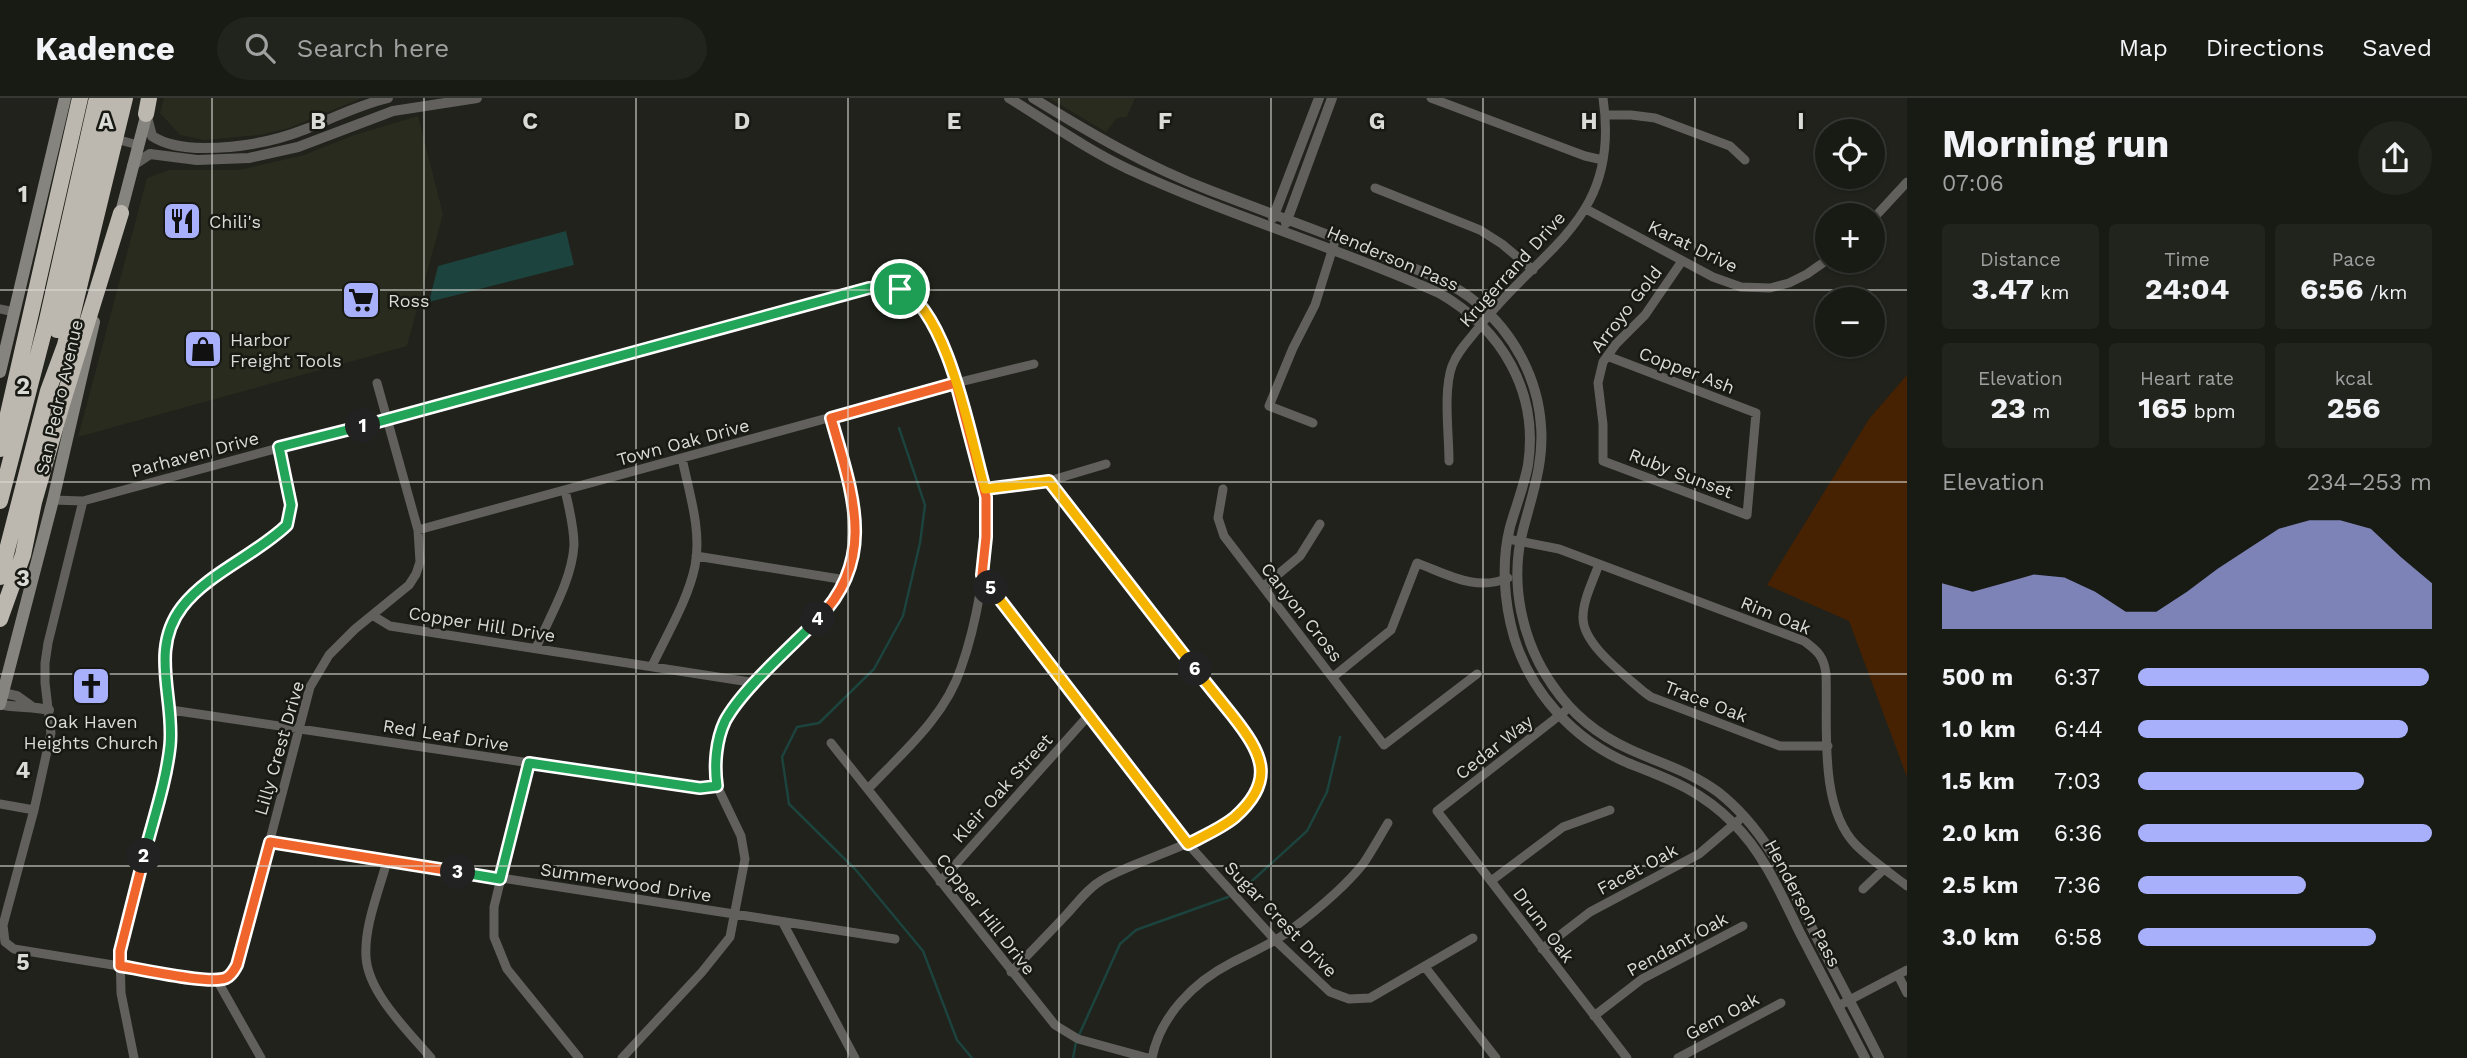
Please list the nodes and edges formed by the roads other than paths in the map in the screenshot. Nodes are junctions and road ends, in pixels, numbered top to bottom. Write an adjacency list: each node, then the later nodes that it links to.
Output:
1 (65, 98): 38 (main road)
2 (80, 98): 51 (highway)
3 (97, 98): 62 (highway)
4 (110, 98): 46 (highway)
5 (125, 98): 46 (highway)
6 (388, 98): 17 (street)
7 (477, 98): 19 (street)
8 (1009, 98): 30 (street, Henderson Pass)
9 (1032, 98): 28 (street, Henderson Pass)
10 (1319, 98): 28 (street)
11 (1332, 98): 29 (street)
12 (1431, 98): 20 (street)
13 (1603, 98): 15 (street, Krugerrand Drive)
14 (149, 103): 17 (street); 18 (main road, San Pedro Avenue)
15 (1605, 115): 20 (street, Krugerrand Drive); 21 (street)
16 (77, 129): 18 (street)
17 (278, 138): 19 (street)
18 (133, 143): 22 (main road, San Pedro Avenue)
19 (281, 150): 22 (street)
20 (1603, 160): 26 (street, Krugerrand Drive)
21 (1745, 160)
22 (132, 166): 27 (main road, San Pedro Avenue)
23 (1907, 182): 25 (street)
24 (1375, 188): 36 (street)
25 (1885, 206)
26 (1586, 209): 34 (street, Karat Drive); 36 (street, Krugerrand Drive)
27 (121, 213): 60 (main road, San Pedro Avenue); 77 (highway)
28 (1275, 214): 29 (street, Henderson Pass); 30 (street)
29 (1287, 219): 31 (street); 32 (street, Henderson Pass)
30 (1269, 227): 31 (street, Henderson Pass)
31 (1282, 232): 33 (street, Henderson Pass)
32 (1336, 237): 33 (street); 39 (street, Henderson Pass)
33 (1332, 251): 40 (street, Henderson Pass); 49 (street)
34 (1682, 261): 35 (street, Karat Drive); 41 (street, Arroyo Gold)
35 (1815, 268)
36 (1533, 270): 39 (street, Krugerrand Drive)
37 (0, 309): 38 (street)
38 (14, 312): 43 (main road)
39 (1489, 314): 40 (street, Krugerrand Drive); 67 (street, Henderson Pass)
40 (1482, 324): 53 (street, Krugerrand Drive); 66 (street, Henderson Pass)
41 (1607, 356): 54 (street, Arroyo Gold); 63 (street, Copper Ash)
42 (1034, 364): 45 (street, Town Oak Drive)
43 (0, 372)
44 (377, 383): 48 (street, Lilly Crest Drive)
45 (956, 383): 47 (street, Town Oak Drive); 48 (street, Parhaven Drive); 57 (street, Parhaven Drive)
46 (48, 391): 72 (highway)
47 (831, 418): 52 (street, Town Oak Drive); 74 (street)
48 (386, 420): 50 (street, Parhaven Drive); 65 (street, Lilly Crest Drive)
49 (1313, 423)
50 (279, 447): 61 (street, Parhaven Drive); 88 (street)
51 (0, 449)
52 (682, 458): 59 (street, Town Oak Drive); 68 (street)
53 (1449, 461)
54 (1603, 461): 63 (street, Ruby Sunset)
55 (1106, 464): 56 (street)
56 (1049, 481): 57 (street); 105 (street)
57 (985, 489): 71 (street, Parhaven Drive)
58 (1223, 489): 75 (street, Canyon Cross)
59 (565, 490): 65 (street, Town Oak Drive); 79 (street)
60 (52, 500): 61 (street, Parhaven Drive); 78 (main road, San Pedro Avenue)
61 (83, 501): 87 (street)
62 (0, 502)
63 (1747, 515)
64 (1320, 524): 75 (street)
65 (418, 530): 76 (street, Lilly Crest Drive)
66 (1507, 539): 67 (street, Rim Oak); 73 (street, Henderson Pass)
67 (1520, 541): 69 (street, Rim Oak); 70 (street, Henderson Pass)
68 (696, 556): 74 (street); 81 (street)
69 (1599, 564): 93 (street, Rim Oak); 93 (street, Trace Oak)
70 (1518, 572): 73 (street); 86 (street, Henderson Pass)
71 (982, 575): 90 (street, Sugar Crest Drive); 96 (street, Parhaven Drive)
72 (0, 577)
73 (1505, 579): 83 (street); 89 (street, Henderson Pass)
74 (846, 580): 84 (street)
75 (1263, 587): 83 (street, Canyon Cross)
76 (372, 615): 79 (street, Copper Hill Drive); 91 (street, Lilly Crest Drive)
77 (0, 619)
78 (16, 647): 80 (main road); 85 (main road, San Pedro Avenue)
79 (536, 648): 81 (street, Copper Hill Drive)
80 (2, 664)
81 (652, 666): 84 (street, Copper Hill Drive)
82 (1477, 674): 83 (street, Canyon Cross)
83 (1332, 677)
84 (757, 682): 95 (street)
85 (1, 696): 87 (street)
86 (1569, 707): 89 (street, Cedar Way); 101 (street, Henderson Pass)
87 (49, 710): 98 (street)
88 (171, 710): 91 (street, Red Leaf Drive); 120 (street)
89 (1560, 715): 100 (street, Cedar Way); 103 (street, Henderson Pass)
90 (1088, 716): 105 (street, Sugar Crest Drive); 110 (street, Kleir Oak Street)
91 (298, 728): 94 (street, Red Leaf Drive); 104 (street, Lilly Crest Drive)
92 (831, 743): 96 (street, Copper Hill Drive)
93 (1828, 746): 107 (street, Rim Oak)
94 (529, 763): 95 (street, Red Leaf Drive); 108 (street)
95 (717, 786): 113 (street)
96 (868, 789): 110 (street, Copper Hill Drive)
97 (0, 804): 98 (street)
98 (34, 810): 120 (street)
99 (1609, 810): 109 (street)
100 (1437, 811): 109 (street, Drum Oak)
101 (1744, 817): 103 (street, Facet Oak); 127 (street, Henderson Pass)
102 (1388, 823): 118 (street)
103 (1734, 823): 119 (street, Facet Oak); 129 (street, Henderson Pass)
104 (270, 842): 106 (street, Summerwood Drive); 125 (street, Lilly Crest Drive)
105 (1188, 844): 118 (street, Sugar Crest Drive); 123 (street)
106 (387, 861): 108 (street, Summerwood Drive); 135 (street)
107 (1885, 869): 111 (street, Rim Oak); 112 (street)
108 (500, 879): 113 (street, Summerwood Drive); 136 (street)
109 (1491, 881): 119 (street, Drum Oak)
110 (940, 882): 123 (street, Copper Hill Drive)
111 (1907, 886)
112 (1863, 889)
113 (734, 915): 114 (street, Summerwood Drive); 137 (street)
114 (783, 923): 117 (street, Summerwood Drive); 138 (street)
115 (1742, 926): 130 (street, Pendant Oak)
116 (1473, 938): 121 (street, Sugar Crest Drive)
117 (895, 939)
118 (1275, 940): 121 (street, Sugar Crest Drive); 139 (street)
119 (1542, 948): 130 (street, Drum Oak)
120 (120, 966): 125 (street); 133 (street)
121 (1425, 967): 140 (street)
122 (1907, 970): 124 (street)
123 (1012, 972): 139 (street, Copper Hill Drive)
124 (1898, 975): 126 (street); 127 (street)
125 (217, 980): 134 (street)
126 (1907, 993)
127 (1849, 1000): 129 (street); 131 (street, Henderson Pass)
128 (1782, 1003): 142 (street, Gem Oak)
129 (1838, 1006): 132 (street, Henderson Pass)
130 (1594, 1016): 141 (street, Drum Oak)
131 (1877, 1054): 132 (street)
132 (1863, 1057)
133 (134, 1058)
134 (261, 1058)
135 (430, 1058)
136 (579, 1058)
137 (622, 1058)
138 (855, 1058)
139 (1150, 1058)
140 (1496, 1058)
141 (1626, 1058)
142 (1678, 1058)

